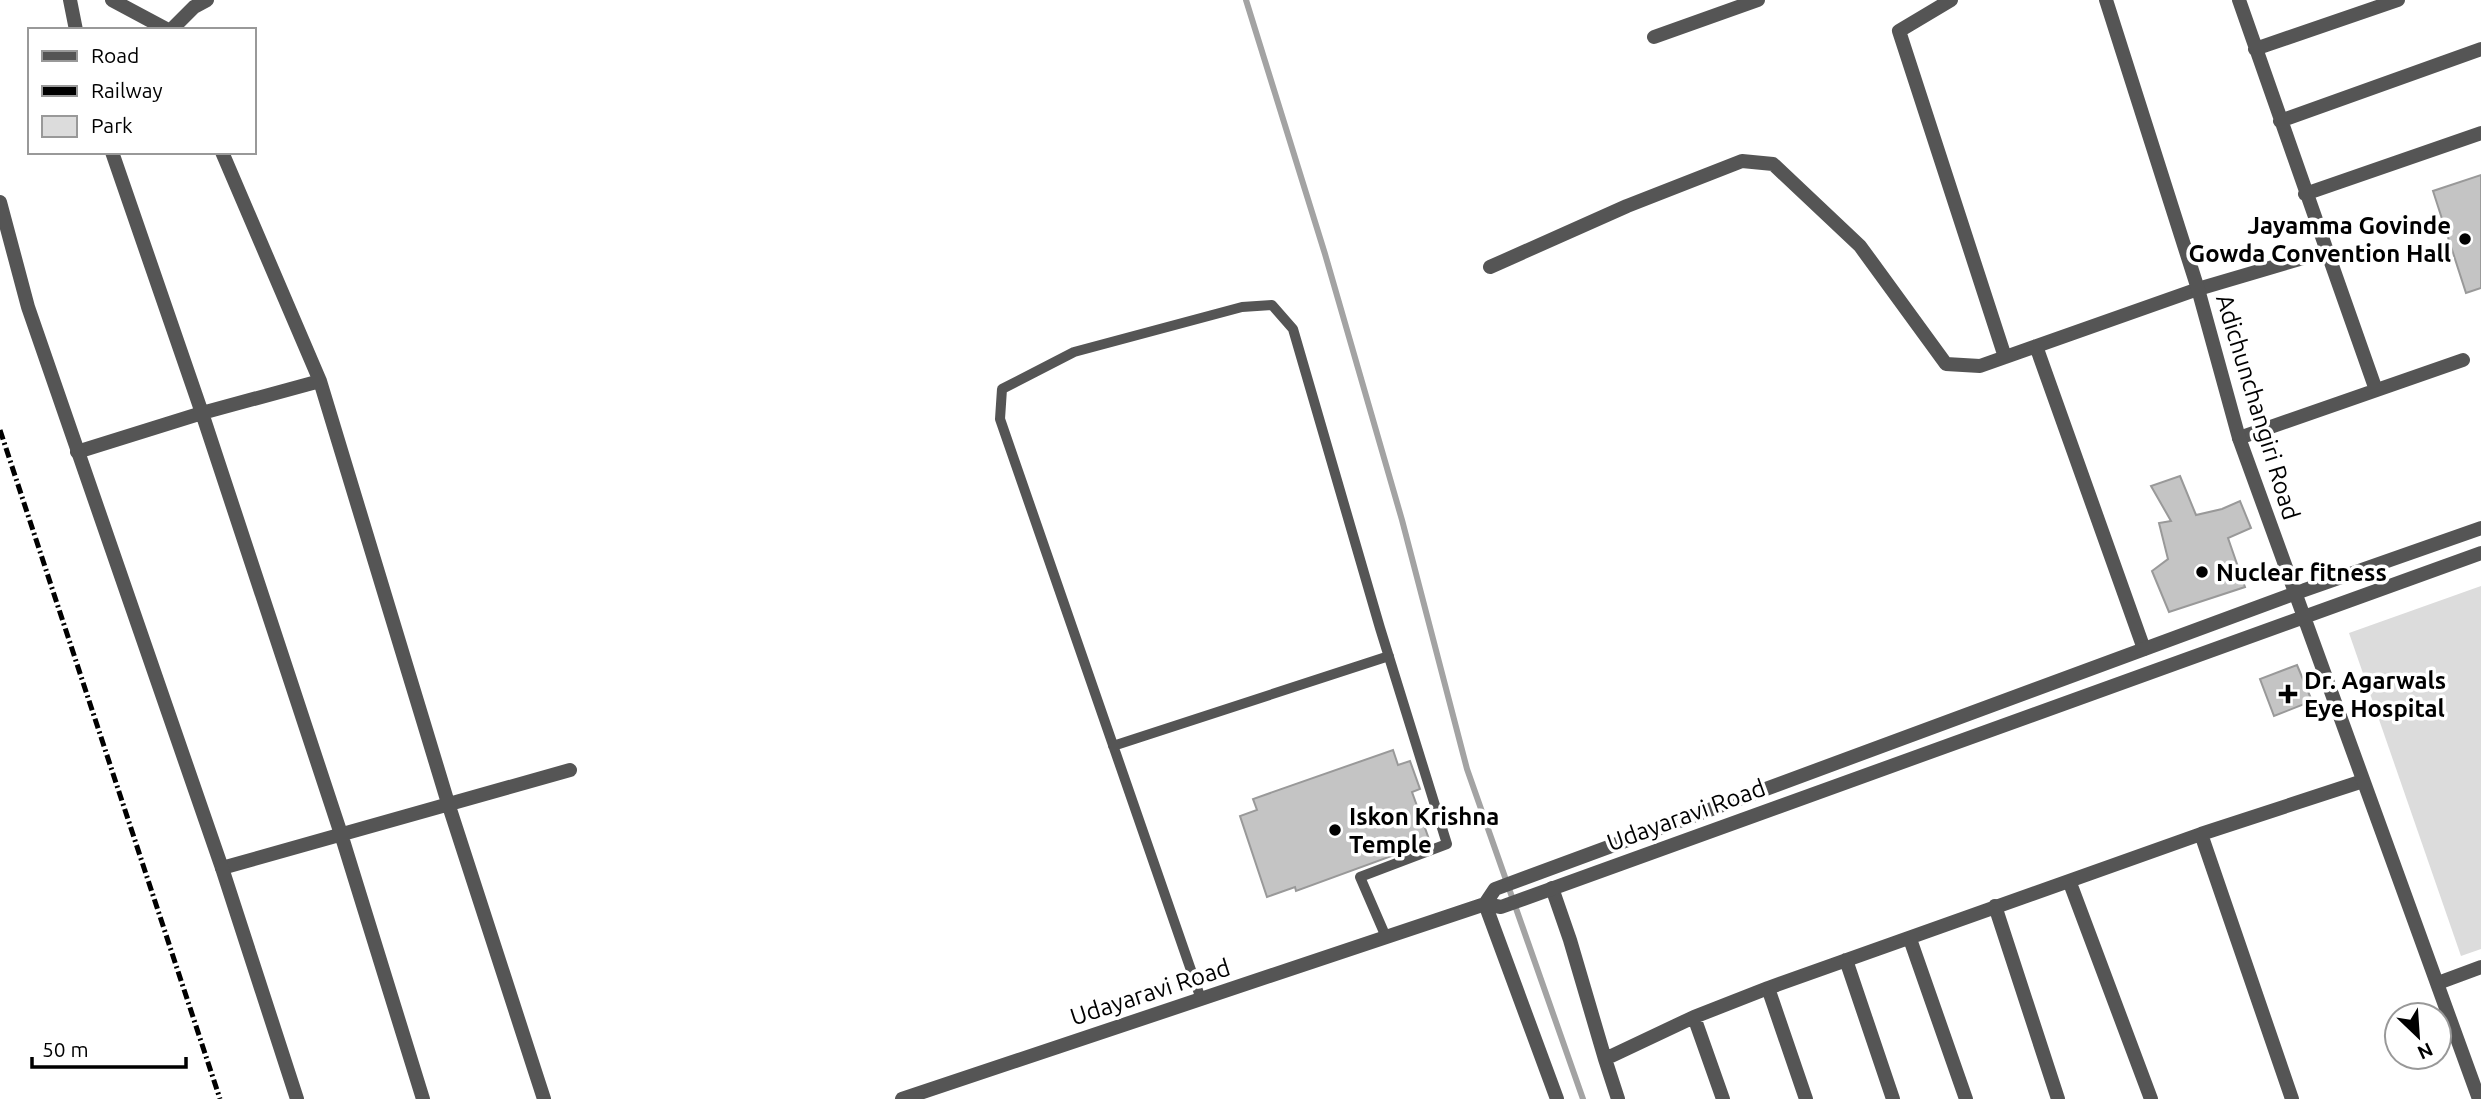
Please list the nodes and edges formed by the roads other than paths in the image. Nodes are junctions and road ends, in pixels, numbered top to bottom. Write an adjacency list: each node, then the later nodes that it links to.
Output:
1 (70, 0): 9 (street)
2 (112, 0): 10 (street)
3 (207, 0): 11 (street)
4 (1758, 0): 12 (street)
5 (1951, 0): 25 (street)
6 (2106, 0): 23 (street, Adichunchangiri Road)
7 (2239, 0): 13 (street)
8 (2398, 0): 13 (street)
9 (76, 28)
10 (166, 28)
11 (172, 28)
12 (1654, 37)
13 (2255, 49): 15 (street)
14 (2481, 49): 15 (street)
15 (2280, 121): 19 (street)
16 (2481, 133): 19 (street)
17 (113, 154): 29 (street)
18 (223, 154): 27 (street)
19 (2305, 194): 21 (street)
20 (0, 202): 31 (street)
21 (2327, 251): 23 (street); 28 (street)
22 (1490, 267): 25 (street)
23 (2199, 289): 24 (street); 30 (street, Adichunchangiri Road)
24 (2036, 346): 25 (street); 36 (street)
25 (2005, 357)
26 (2463, 360): 28 (street)
27 (320, 381): 29 (street); 41 (street)
28 (2376, 390): 30 (street)
29 (202, 412): 31 (street); 42 (street)
30 (2239, 438): 34 (street, Adichunchangiri Road)
31 (78, 452): 44 (street)
32 (2481, 528): 34 (street)
33 (2481, 553): 35 (street, Udayaravi Road)
34 (2295, 593): 35 (street, Adichunchangiri Road); 36 (street)
35 (2305, 617): 40 (street, Adichunchangiri Road); 46 (street, Udayaravi Road)
36 (2144, 649): 47 (street)
37 (1388, 656): 38 (lane); 38 (lane); 49 (lane)
38 (1114, 746): 55 (lane)
39 (569, 770): 41 (street)
40 (2363, 780): 43 (street); 53 (street, Adichunchangiri Road)
41 (448, 803): 42 (street); 61 (street)
42 (341, 834): 44 (street); 60 (street)
43 (2202, 834): 45 (street); 71 (street)
44 (222, 868): 59 (street)
45 (2070, 883): 48 (street); 70 (street)
46 (1549, 889): 47 (street, Udayaravi Road); 57 (street)
47 (1485, 904): 49 (street, Udayaravi Road); 63 (street)
48 (1995, 906): 50 (street); 69 (street)
49 (1386, 937): 55 (street, Udayaravi Road)
50 (1910, 939): 51 (street); 68 (street)
51 (1846, 960): 54 (street); 67 (street)
52 (2481, 967): 53 (street)
53 (2438, 983): 72 (street, Adichunchangiri Road)
54 (1768, 988): 56 (street); 66 (street)
55 (1201, 999): 58 (street, Udayaravi Road)
56 (1694, 1017): 57 (street); 65 (street)
57 (1605, 1059): 64 (street)
58 (920, 1096): 62 (street, Udayaravi Road)
59 (297, 1099)
60 (423, 1099)
61 (544, 1099)
62 (902, 1099)
63 (1557, 1099)
64 (1618, 1099)
65 (1723, 1099)
66 (1806, 1099)
67 (1893, 1099)
68 (1966, 1099)
69 (2058, 1099)
70 (2151, 1099)
71 (2292, 1099)
72 (2479, 1099)

